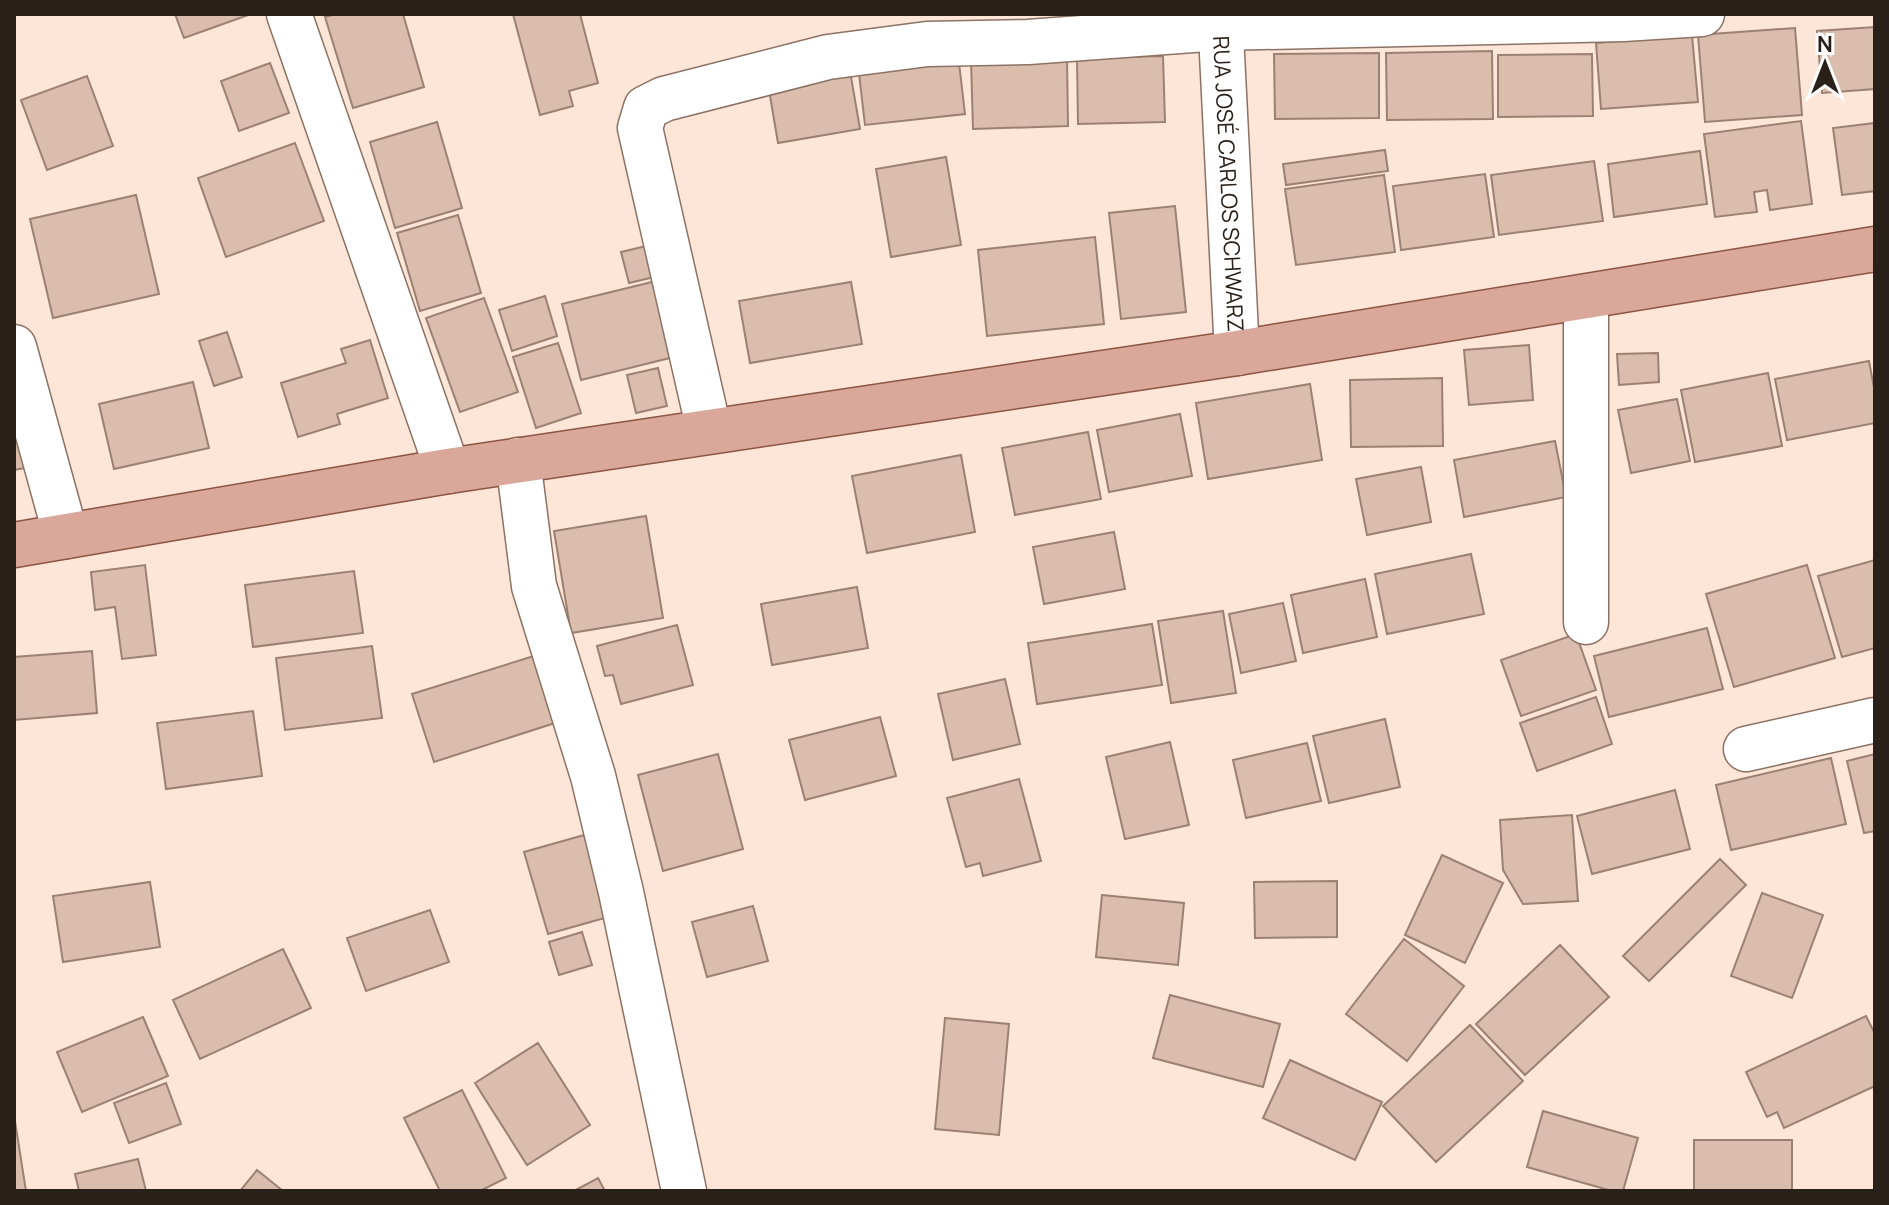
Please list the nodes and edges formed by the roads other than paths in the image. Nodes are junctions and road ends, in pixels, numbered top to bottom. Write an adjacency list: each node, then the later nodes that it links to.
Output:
1 (289, 14): 10 (street)
2 (1702, 14): 3 (street)
3 (1220, 21): 7 (street, RUA JOSÉ CARLOS SCHWARZ); 8 (street)
4 (1875, 249): 5 (main road)
5 (1586, 297): 7 (main road); 13 (street)
6 (14, 347): 11 (street)
7 (1237, 353): 8 (main road)
8 (709, 430): 9 (main road)
9 (518, 460): 10 (main road); 16 (street)
10 (448, 471): 11 (main road)
11 (66, 536): 12 (main road)
12 (14, 545)
13 (1586, 622)
14 (1875, 720): 15 (street)
15 (1746, 749)
16 (684, 1191)

